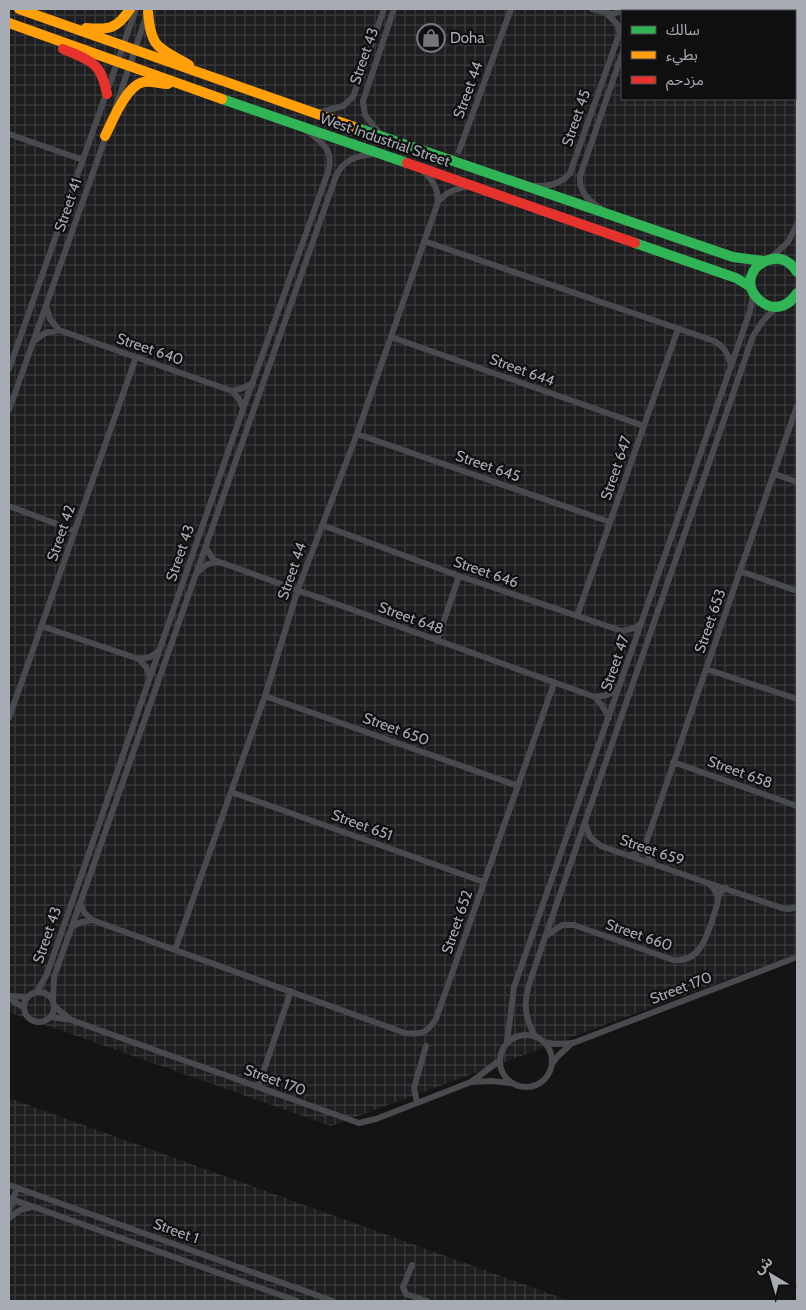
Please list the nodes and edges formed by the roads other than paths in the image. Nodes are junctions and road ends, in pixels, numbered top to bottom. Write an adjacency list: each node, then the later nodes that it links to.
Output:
1 (19, 9): 12 (main road, West Industrial Street)
2 (130, 9): 12 (main road)
3 (136, 9): 16 (street, Street 41)
4 (384, 9): 24 (street, Street 43)
5 (394, 9): 28 (street, Street 43)
6 (511, 9): 29 (street, Street 44)
7 (592, 9): 10 (street)
8 (149, 10): 17 (street, Street 41); 21 (main road)
9 (621, 12): 10 (street)
10 (607, 14): 14 (street)
11 (9, 23): 15 (main road, West Industrial Street)
12 (66, 25): 16 (main road, West Industrial Street)
13 (621, 30): 14 (street, Street 45)
14 (620, 33): 34 (street, Street 45)
15 (43, 35): 19 (main road, West Industrial Street); 23 (main road)
16 (123, 46): 17 (main road, West Industrial Street); 19 (street, Street 41)
17 (134, 50): 20 (street, Street 41); 21 (main road, West Industrial Street)
18 (621, 57): 36 (street, Street 45)
19 (118, 62): 20 (main road, West Industrial Street); 23 (street, Street 41)
20 (129, 66): 22 (main road, West Industrial Street); 27 (street, Street 41)
21 (204, 75): 24 (main road, West Industrial Street)
22 (182, 85): 25 (main road, West Industrial Street); 27 (main road)
23 (107, 94): 31 (street, Street 41)
24 (316, 114): 28 (main road, West Industrial Street)
25 (304, 128): 30 (main road, West Industrial Street); 53 (street, Street 43)
26 (9, 134): 31 (street)
27 (105, 136): 44 (street, Street 41)
28 (382, 136): 34 (main road, West Industrial Street)
29 (459, 151)
30 (379, 154): 32 (main road, West Industrial Street); 66 (street, Street 43)
31 (83, 160): 52 (street, Street 41)
32 (419, 167): 33 (main road, West Industrial Street); 35 (street)
33 (474, 186): 35 (street); 41 (main road, West Industrial Street)
34 (526, 186): 36 (main road, West Industrial Street)
35 (438, 202): 38 (street, Street 44)
36 (610, 215): 39 (main road, West Industrial Street)
37 (797, 224): 39 (street)
38 (424, 241): 46 (street); 48 (street, Street 44)
39 (766, 260): 40 (main road, West Industrial Street); 41 (main road)
40 (797, 267)
41 (752, 291): 45 (main road, West Industrial Street); 51 (street, Street 47)
42 (797, 293): 43 (main road)
43 (793, 302): 45 (main road)
44 (46, 306): 47 (street); 49 (street, Street 41)
45 (776, 307): 92 (street, Street 47)
46 (678, 329): 51 (street); 58 (street, Street 647)
47 (59, 330): 49 (street); 50 (street, Street 640)
48 (391, 336): 58 (street, Street 644); 59 (street, Street 44)
49 (33, 342): 57 (street, Street 41)
50 (136, 357): 54 (street, Street 640); 65 (street, Street 42)
51 (731, 366): 74 (street, Street 47)
52 (9, 369)
53 (253, 383): 54 (street); 56 (street, Street 43)
54 (232, 391): 56 (street)
55 (797, 406): 60 (street, Street 653)
56 (243, 409): 77 (street, Street 43)
57 (9, 410)
58 (644, 426): 63 (street, Street 647)
59 (357, 434): 63 (street, Street 645); 64 (street, Street 44)
60 (775, 474): 61 (street); 68 (street, Street 653)
61 (797, 482)
62 (9, 506): 65 (street)
63 (610, 522): 73 (street, Street 647)
64 (322, 525): 70 (street, Street 646); 71 (street, Street 44)
65 (75, 531): 75 (street, Street 42)
66 (206, 548): 67 (street); 69 (street, Street 43)
67 (217, 561): 69 (street); 71 (street, Street 648)
68 (740, 571): 72 (street); 79 (street, Street 653)
69 (197, 572): 100 (street, Street 43)
70 (459, 576): 73 (street, Street 646); 76 (street)
71 (298, 589): 76 (street, Street 648); 83 (street, Street 44)
72 (797, 590)
73 (577, 616): 74 (street, Street 646)
74 (642, 622): 82 (street, Street 47)
75 (41, 626): 78 (street); 86 (street, Street 42)
76 (436, 641): 81 (street, Street 648)
77 (159, 651): 78 (street); 80 (street, Street 43)
78 (140, 659): 80 (street)
79 (706, 669): 85 (street); 88 (street, Street 653)
80 (150, 677): 108 (street, Street 43)
81 (554, 683): 84 (street, Street 648); 89 (street, Street 652)
82 (618, 689): 84 (street); 87 (street, Street 47)
83 (265, 696): 89 (street, Street 650); 90 (street, Street 44)
84 (595, 698): 87 (street)
85 (797, 699)
86 (9, 718)
87 (608, 718): 116 (street, Street 47)
88 (674, 762): 91 (street, Street 658); 93 (street, Street 653)
89 (518, 786): 96 (street, Street 652)
90 (231, 792): 96 (street, Street 651); 105 (street, Street 44)
91 (797, 806)
92 (584, 822): 94 (street, Street 659); 104 (street, Street 47)
93 (646, 843): 94 (street); 95 (street)
94 (629, 856): 95 (street, Street 659)
95 (654, 864): 97 (street, Street 659)
96 (484, 882): 107 (street, Street 652)
97 (708, 883): 98 (street, Street 659); 99 (street)
98 (726, 888): 99 (street); 101 (street, Street 659)
99 (718, 897): 104 (street, Street 660)
100 (80, 903): 102 (street); 103 (street, Street 43)
101 (797, 907)
102 (92, 920): 103 (street); 105 (street, Street 652)
103 (71, 928): 111 (street, Street 43)
104 (546, 937): 115 (street, Street 47)
105 (175, 950): 107 (street, Street 652)
106 (797, 957): 118 (street, Street 170)
107 (291, 991): 124 (street)
108 (37, 992): 110 (street); 111 (street)
109 (9, 997): 110 (street); 112 (street)
110 (28, 997): 112 (street)
111 (54, 1003): 113 (street); 114 (street, Street 170)
112 (24, 1008): 113 (street)
113 (50, 1017): 114 (street, Street 170)
114 (71, 1020): 124 (street, Street 170)
115 (535, 1036): 116 (street); 117 (street)
116 (507, 1042): 120 (street)
117 (544, 1042): 118 (street, Street 170); 121 (street)
118 (573, 1043): 121 (street, Street 170)
119 (426, 1046): 125 (street)
120 (499, 1061): 122 (street, Street 170); 123 (street)
121 (552, 1064): 123 (street)
122 (471, 1082): 123 (street, Street 170); 125 (street, Street 170)
123 (511, 1084)
124 (258, 1087): 125 (street, Street 170)
125 (417, 1103)
126 (9, 1185): 127 (street, Street 1)
127 (17, 1188): 128 (street); 132 (street, Street 1)
128 (11, 1199): 129 (street, Street 1); 130 (street)
129 (33, 1207): 131 (street); 134 (street, Street 1)
130 (9, 1212)
131 (9, 1218)
132 (206, 1256): 134 (street); 136 (street, Street 1)
133 (412, 1265): 137 (street)
134 (202, 1267): 135 (street, Street 1)
135 (297, 1301)
136 (333, 1301)
137 (427, 1301)

